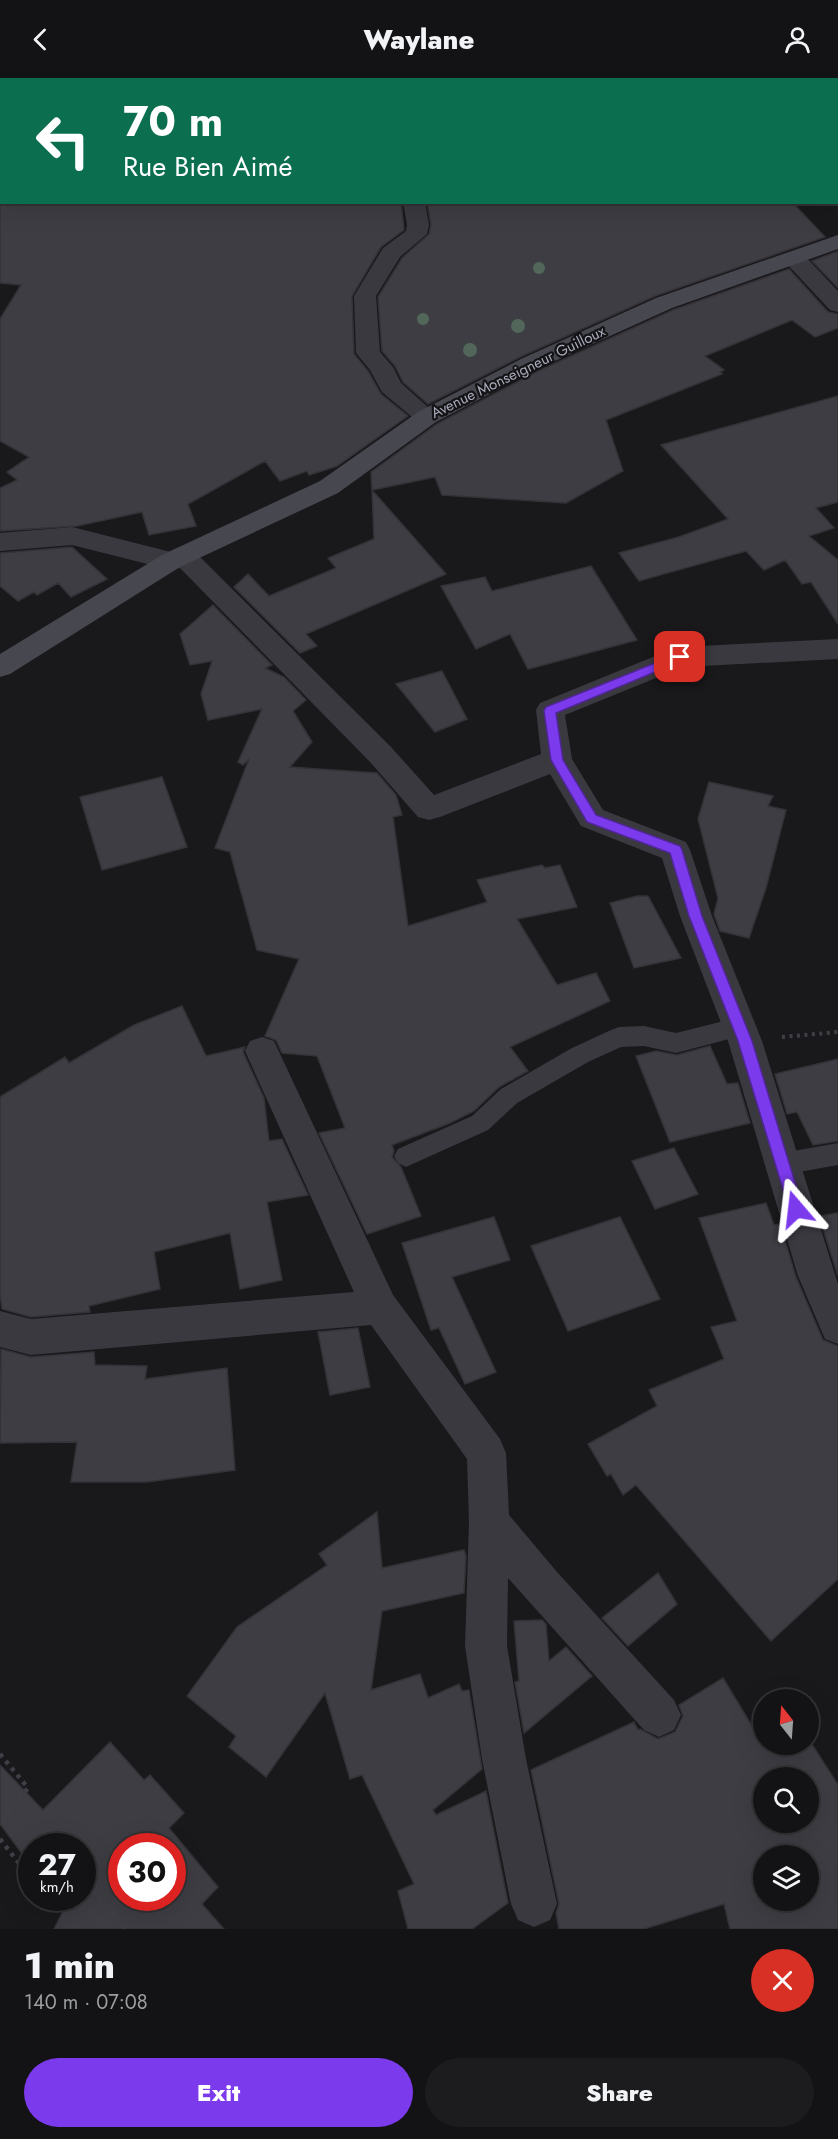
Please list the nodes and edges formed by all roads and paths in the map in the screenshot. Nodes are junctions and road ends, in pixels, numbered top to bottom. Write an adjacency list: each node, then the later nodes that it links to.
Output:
1 (414, 204): 5 (street)
2 (838, 242): 3 (street, Avenue Monseigneur Guilloux)
3 (795, 259): 4 (street); 5 (street, Avenue Monseigneur Guilloux)
4 (838, 305)
5 (427, 417): 7 (street, Avenue Monseigneur Guilloux)
6 (0, 542): 7 (street)
7 (177, 558): 9 (street, Avenue Monseigneur Guilloux); 10 (street)
8 (838, 650): 10 (street)
9 (0, 667)
10 (557, 760): 12 (street)
11 (838, 1032): 12 (path)
12 (743, 1034): 15 (lane); 16 (street)
13 (262, 1051): 18 (street)
14 (838, 1154): 16 (lane)
15 (406, 1156)
16 (782, 1164): 17 (street)
17 (827, 1274): 19 (street)
18 (380, 1307): 20 (street); 21 (street)
19 (838, 1326)
20 (0, 1329)
21 (489, 1523): 22 (street); 28 (street)
22 (659, 1715)
23 (0, 1754): 24 (path)
24 (0, 1823)
25 (0, 1839): 26 (path)
26 (18, 1862)
27 (96, 1893): 29 (path)
28 (534, 1904)
29 (125, 1929)

